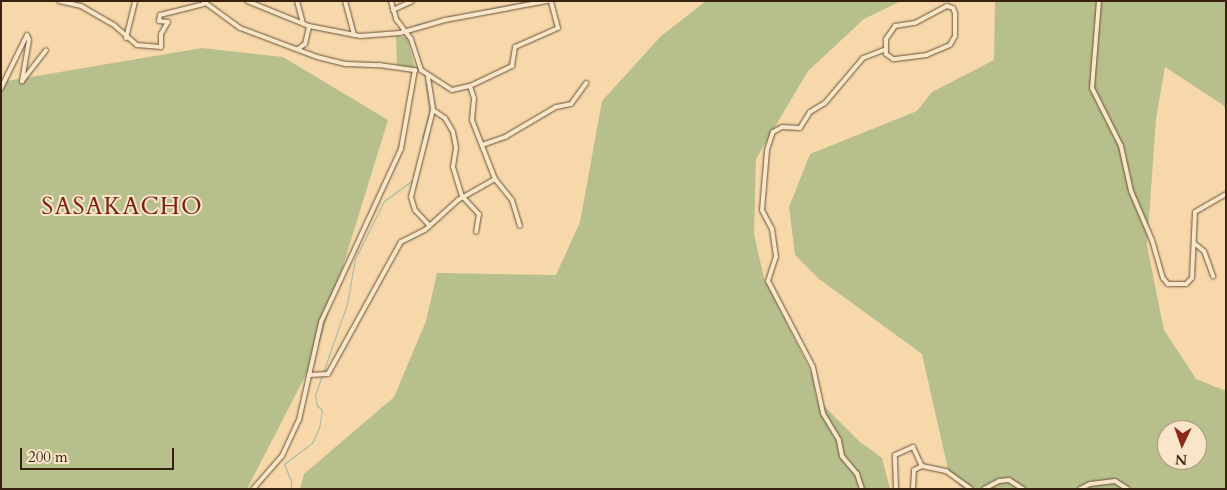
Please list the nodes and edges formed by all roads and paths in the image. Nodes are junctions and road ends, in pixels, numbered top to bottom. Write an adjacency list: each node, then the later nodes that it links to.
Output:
1 (59, 1): 18 (street)
2 (135, 1): 18 (street)
3 (248, 1): 14 (street)
4 (297, 1): 14 (street)
5 (345, 1): 17 (street)
6 (391, 1): 13 (street)
7 (412, 1): 13 (street)
8 (514, 1): 12 (street)
9 (550, 1): 12 (street); 26 (street)
10 (1099, 1): 36 (street)
11 (204, 2): 18 (street); 19 (street)
12 (516, 6): 16 (street)
13 (393, 10): 16 (street)
14 (303, 23): 15 (street)
15 (309, 26): 17 (street); 19 (street)
16 (407, 32): 17 (street); 23 (street)
17 (354, 35)
18 (126, 38)
19 (298, 49): 22 (street)
20 (46, 50): 27 (street)
21 (884, 50): 21 (street); 41 (street)
22 (415, 70): 23 (street); 38 (street)
23 (421, 70): 24 (street)
24 (428, 77): 26 (street); 28 (street)
25 (586, 83): 29 (street)
26 (470, 86): 29 (street)
27 (1, 88)
28 (433, 110): 32 (street); 33 (street)
29 (482, 145): 30 (street)
30 (495, 179): 32 (street); 34 (street)
31 (1226, 194): 36 (street)
32 (464, 198): 33 (street); 35 (street)
33 (429, 225): 38 (street)
34 (520, 226)
35 (476, 232)
36 (1194, 243): 37 (street)
37 (1213, 276)
38 (309, 375): 40 (street)
39 (922, 466): 42 (street); 43 (street); 44 (street)
40 (253, 489)
41 (862, 489)
42 (896, 489)
43 (913, 489)
44 (971, 489)
45 (984, 489): 46 (street)
46 (1023, 489)
47 (1080, 489): 48 (street)
48 (1128, 489)

